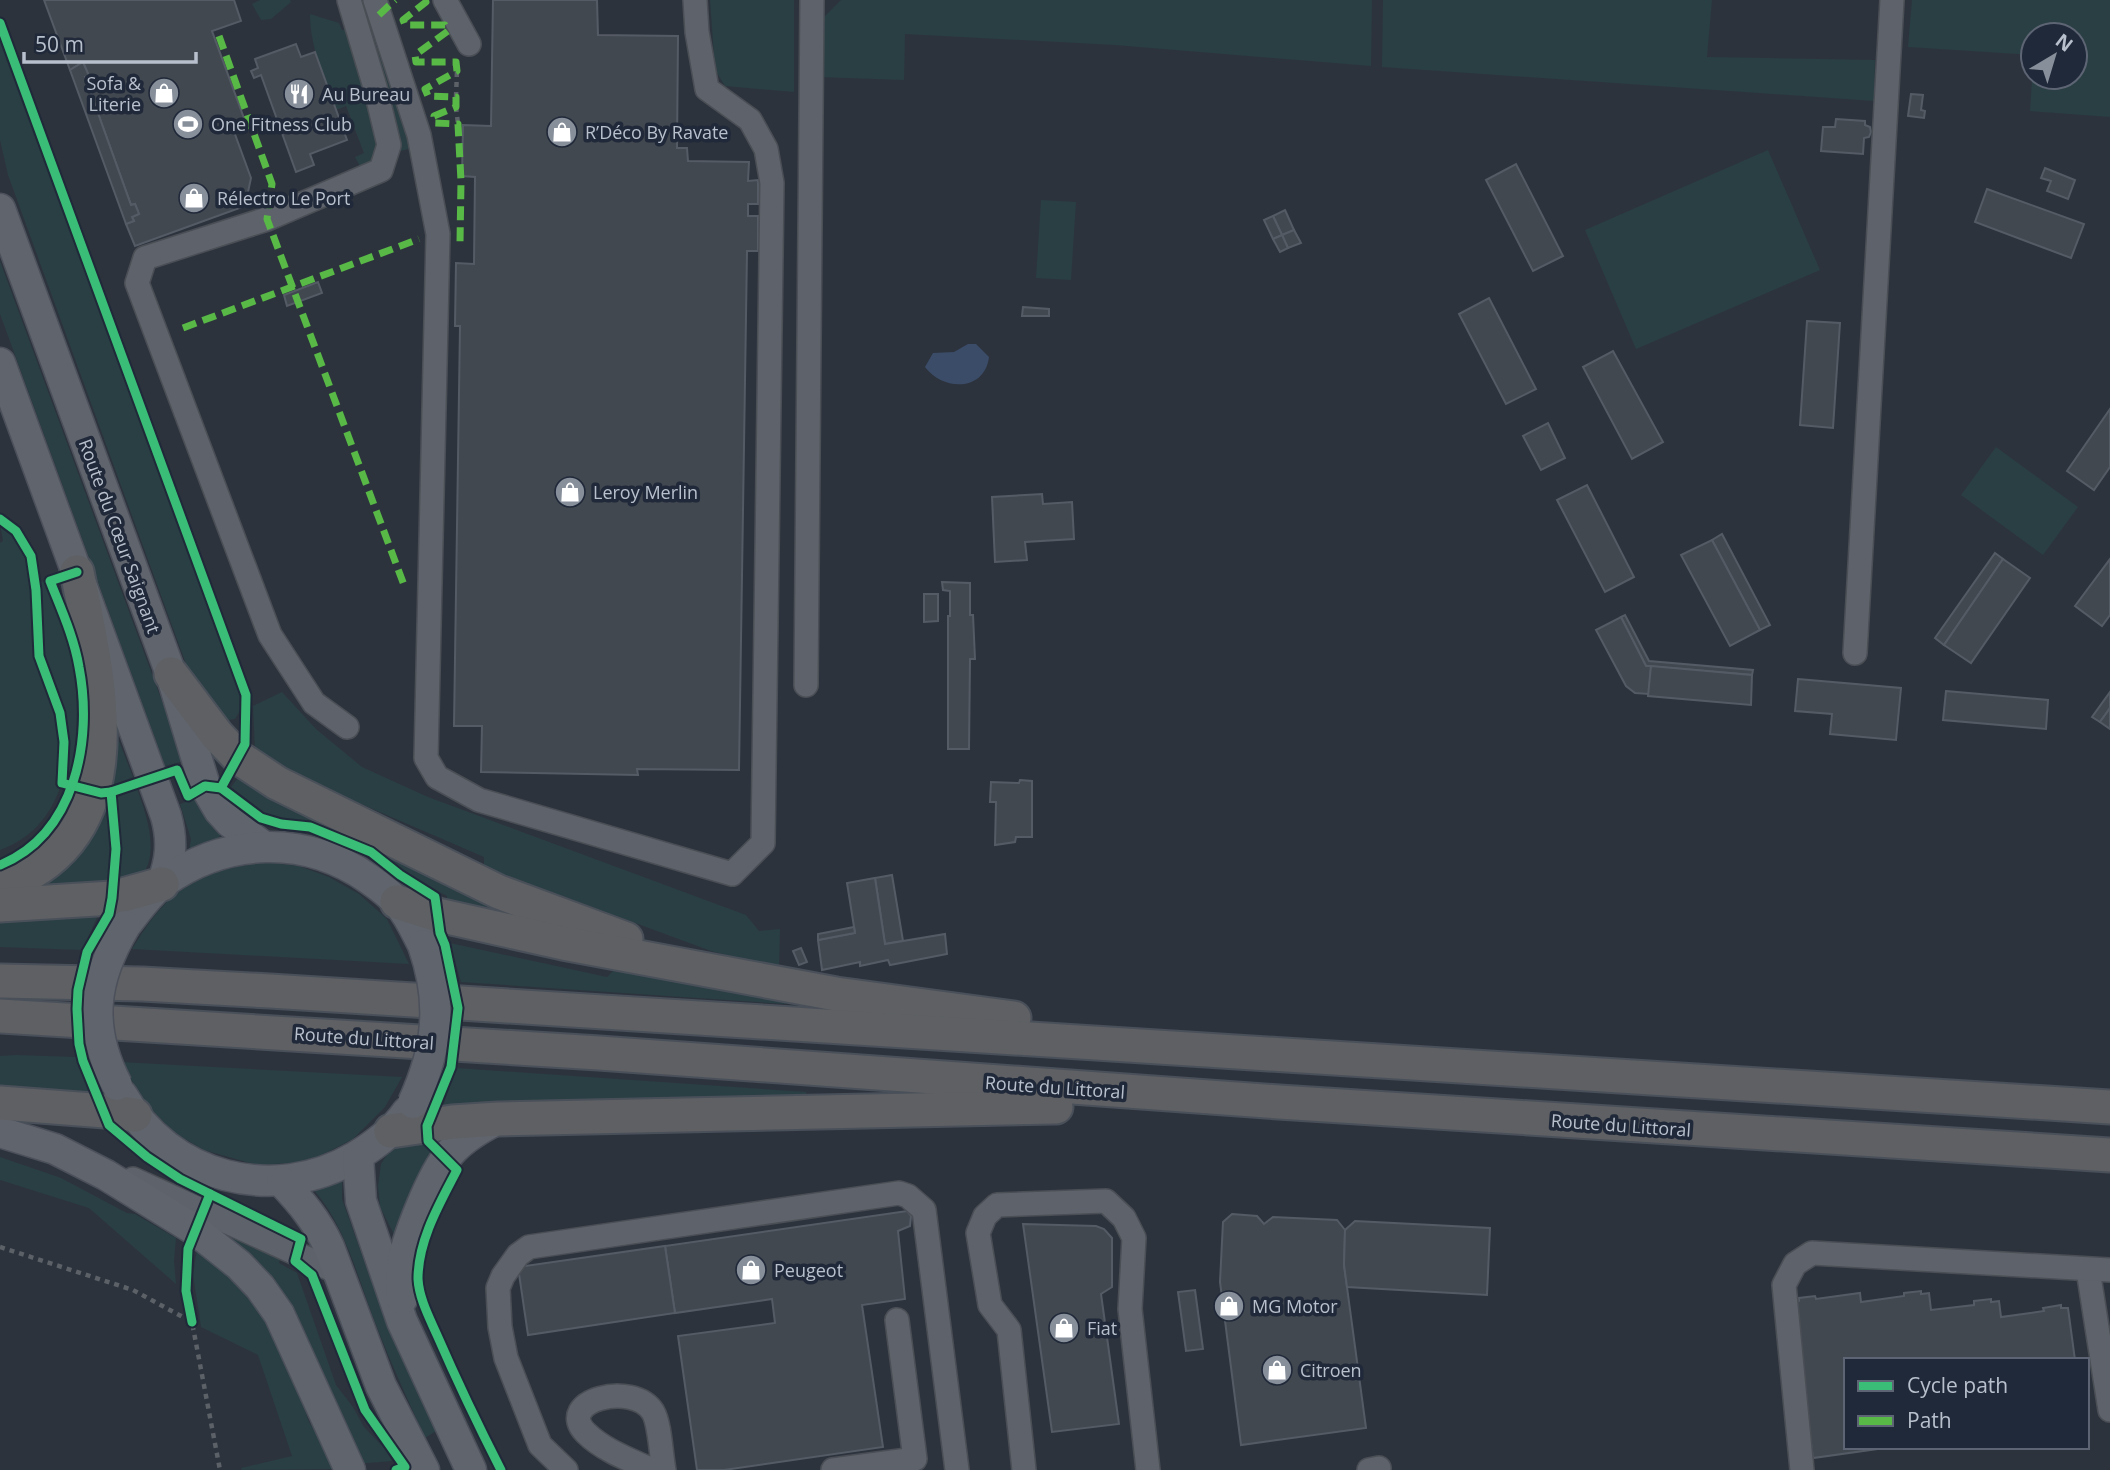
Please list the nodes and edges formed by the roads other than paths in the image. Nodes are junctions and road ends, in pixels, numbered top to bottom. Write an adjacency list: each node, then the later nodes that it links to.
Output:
1 (349, 0): 14 (lane)
2 (374, 0): 4 (lane)
3 (445, 0): 7 (lane)
4 (695, 0)
5 (1892, 0): 11 (lane)
6 (814, 1): 13 (lane)
7 (469, 44)
8 (0, 209): 12 (main road, Route du Cœur Saignant)
9 (0, 363): 10 (main road)
10 (77, 572): 16 (main road); 17 (highway)
11 (1855, 653)
12 (171, 674): 15 (main road, Route du Cœur Saignant); 20 (highway)
13 (806, 685)
14 (347, 727)
15 (263, 846): 16 (main road); 18 (main road)
16 (162, 884): 19 (highway); 27 (main road, bridge)
17 (0, 887)
18 (397, 902): 20 (highway); 29 (main road, bridge)
19 (0, 905)
20 (720, 973): 23 (highway)
21 (0, 981): 23 (highway)
22 (0, 1016): 25 (highway, Route du Littoral)
23 (1301, 1056): 26 (highway)
24 (0, 1102): 27 (highway)
25 (1279, 1102): 28 (highway); 32 (highway, Route du Littoral)
26 (2110, 1107)
27 (135, 1115): 34 (main road)
28 (498, 1119): 29 (highway); 38 (main road)
29 (391, 1131): 33 (main road)
30 (0, 1132): 31 (main road)
31 (55, 1149): 36 (lane); 42 (main road)
32 (2110, 1155)
33 (358, 1156): 34 (main road); 38 (main road)
34 (282, 1182): 36 (main road)
35 (2099, 1270): 41 (lane); 52 (lane)
36 (337, 1272): 43 (main road)
37 (897, 1320): 40 (lane)
38 (402, 1321): 44 (main road)
39 (943, 1360): 40 (lane); 45 (lane); 49 (lane)
40 (903, 1362): 48 (lane)
41 (2110, 1410)
42 (349, 1470)
43 (424, 1470)
44 (471, 1470)
45 (566, 1470)
46 (652, 1470): 47 (lane)
47 (664, 1470)
48 (833, 1470)
49 (957, 1470)
50 (1024, 1470): 51 (lane)
51 (1148, 1470)
52 (1802, 1470)

